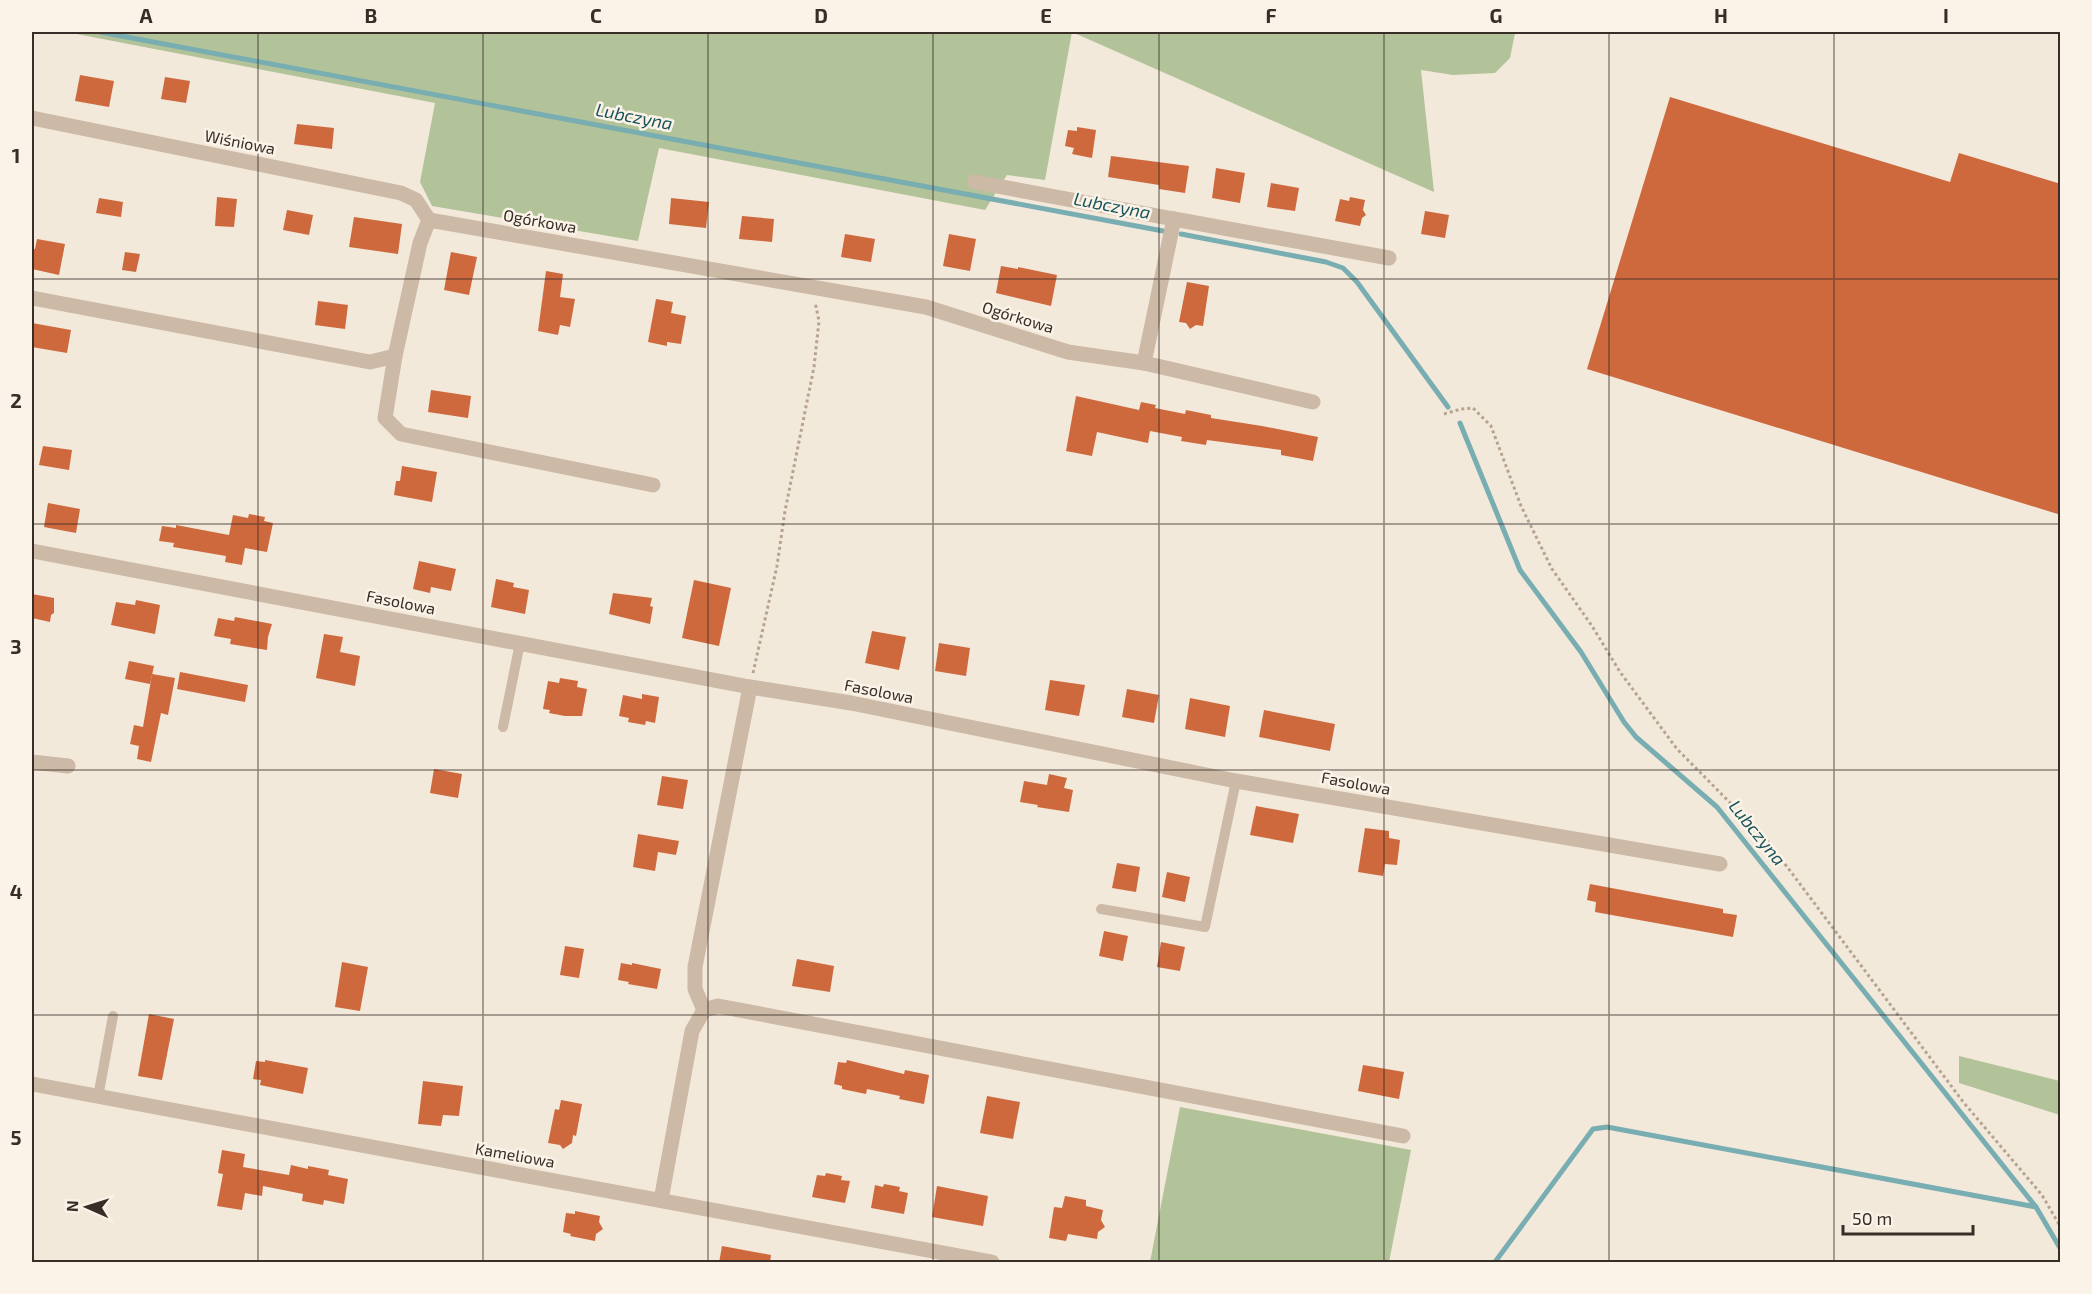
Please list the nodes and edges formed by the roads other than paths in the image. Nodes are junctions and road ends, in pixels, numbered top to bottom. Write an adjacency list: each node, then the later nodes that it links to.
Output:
1 (32, 118): 4 (street, Wiśniowa)
2 (975, 182): 3 (street)
3 (1174, 219): 5 (street); 8 (street)
4 (429, 220): 7 (street); 8 (street, Ogórkowa)
5 (1389, 258)
6 (32, 298): 7 (street)
7 (395, 356): 10 (street)
8 (1144, 363): 9 (street, Ogórkowa)
9 (1313, 402)
10 (653, 485)
11 (32, 551): 12 (street, Fasolowa)
12 (520, 643): 13 (street, Fasolowa); 14 (lane)
13 (750, 687): 17 (street, Fasolowa); 20 (street)
14 (502, 727)
15 (32, 762): 16 (street)
16 (68, 766)
17 (1236, 781): 18 (street, Fasolowa); 19 (lane)
18 (1720, 864)
19 (1101, 909)
20 (704, 1010): 24 (street); 25 (street)
21 (113, 1016): 23 (lane)
22 (32, 1084): 23 (street, Kameliowa)
23 (98, 1097): 25 (street, Kameliowa)
24 (1402, 1136)
25 (661, 1200): 26 (street, Kameliowa)
26 (992, 1263)

